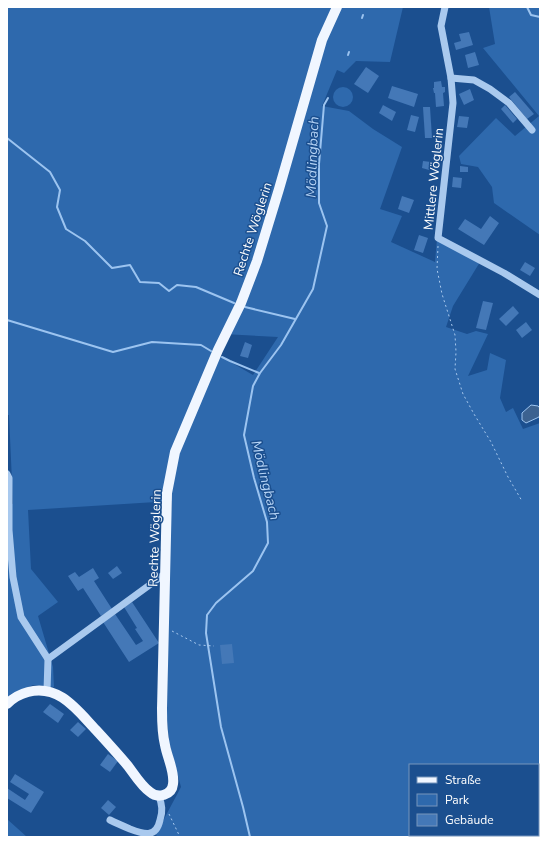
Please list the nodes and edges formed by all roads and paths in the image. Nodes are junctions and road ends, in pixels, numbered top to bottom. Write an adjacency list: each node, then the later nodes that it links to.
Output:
1 (337, 7): 9 (main road, Rechte Wöglerin)
2 (445, 7): 3 (street, Mittlere Wöglerin)
3 (451, 78): 4 (street); 5 (street, Mittlere Wöglerin)
4 (532, 130)
5 (438, 238): 6 (street, Mittlere Wöglerin); 8 (path)
6 (540, 295)
7 (7, 474): 12 (street)
8 (522, 501)
9 (166, 573): 10 (main road, Rechte Wöglerin); 12 (street)
10 (164, 628): 11 (path); 15 (main road, Rechte Wöglerin)
11 (214, 646)
12 (48, 659): 13 (street)
13 (47, 691): 14 (main road); 15 (main road)
14 (7, 704)
15 (161, 800): 16 (street); 17 (path)
16 (110, 820)
17 (180, 837)

